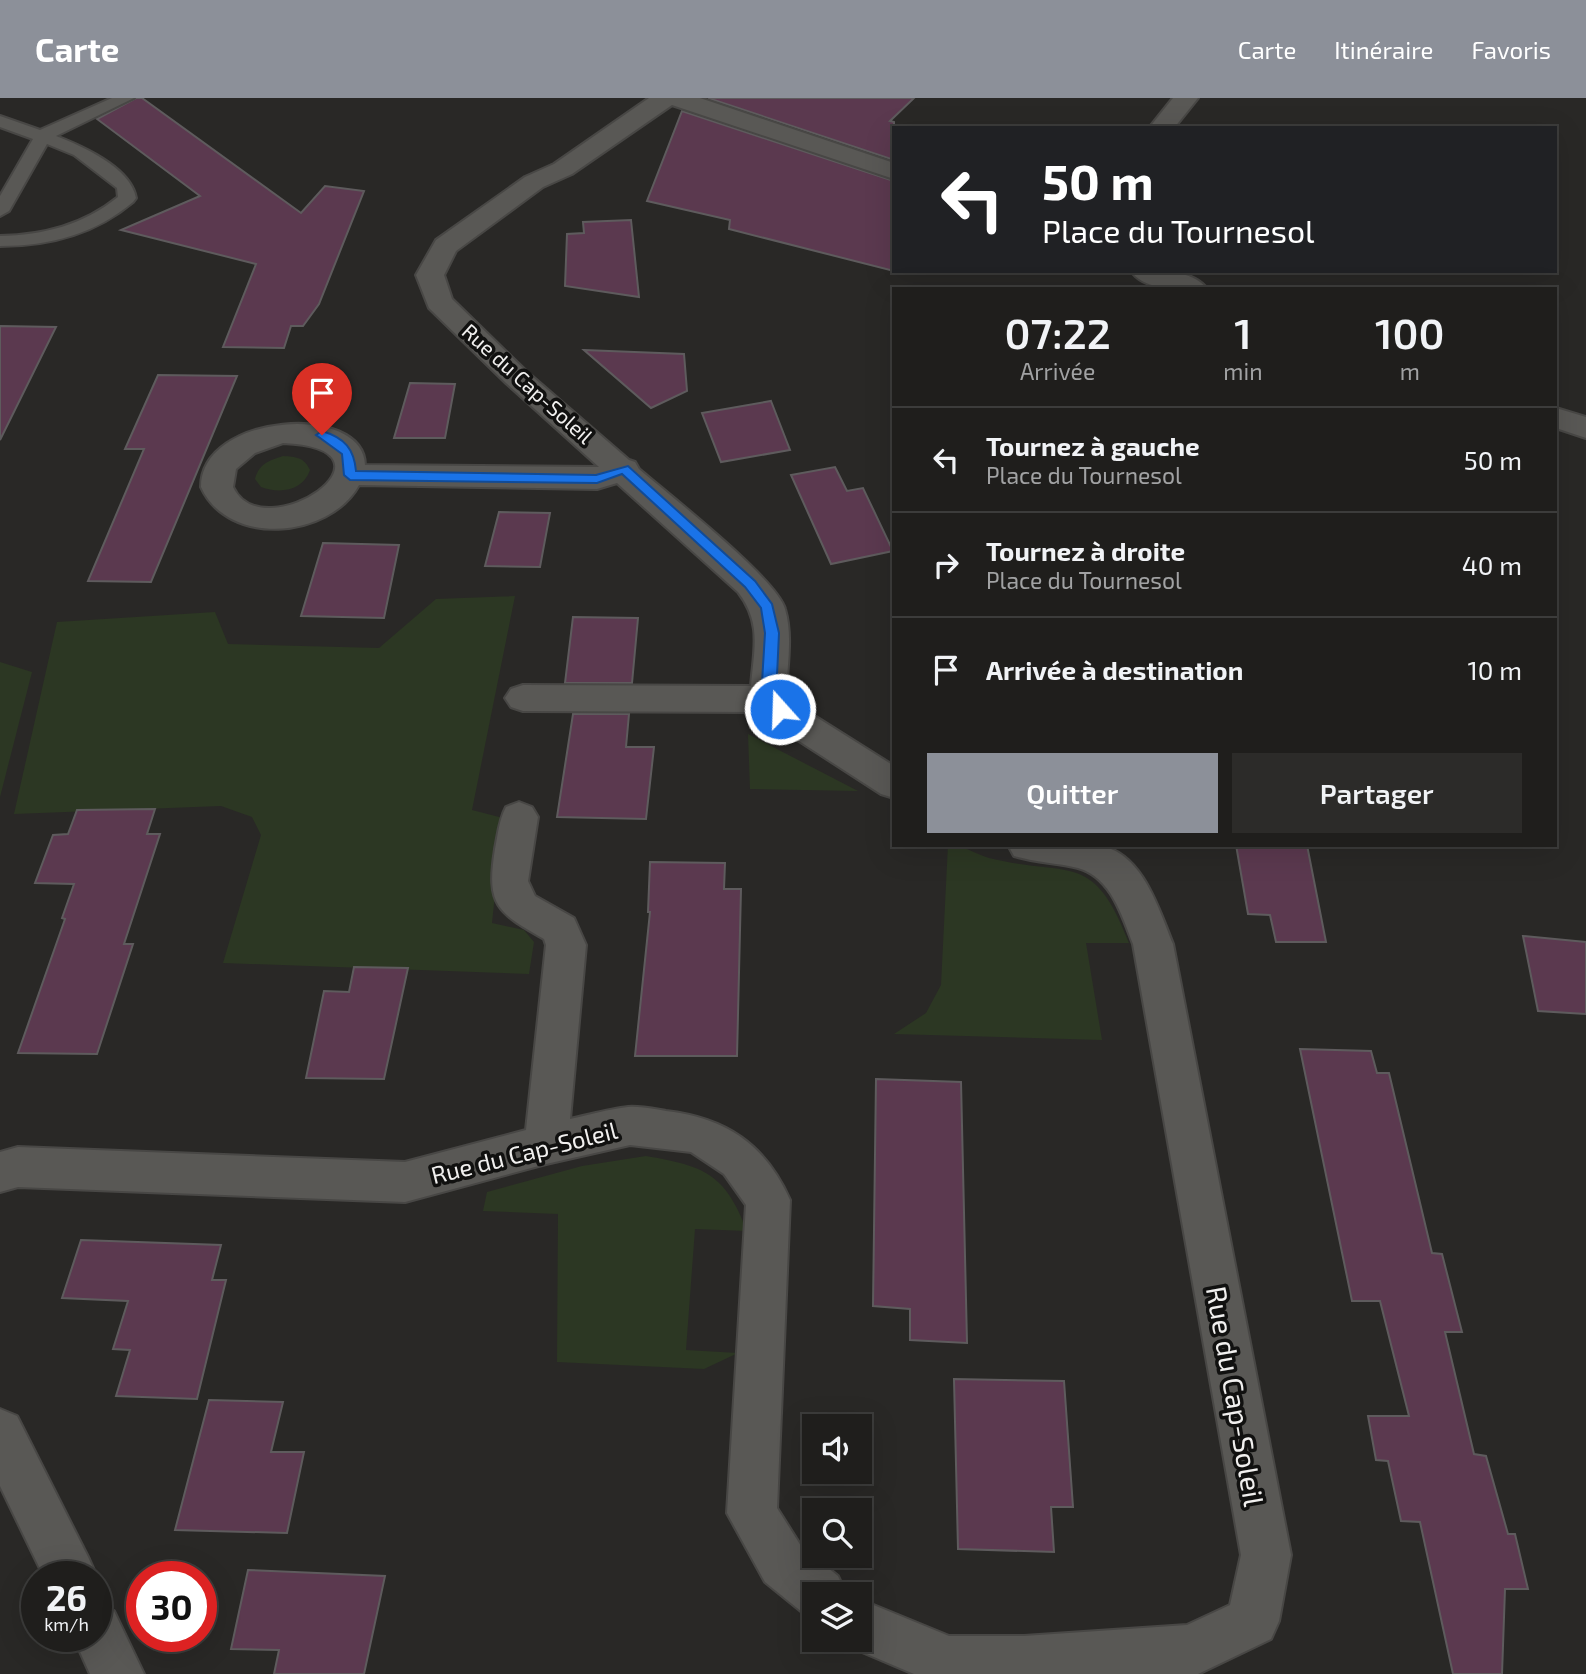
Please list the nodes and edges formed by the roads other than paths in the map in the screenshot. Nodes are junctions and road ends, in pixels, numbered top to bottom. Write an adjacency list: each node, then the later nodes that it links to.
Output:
1 (126, 98): 7 (lane)
2 (665, 98): 15 (street, Rue du Cap-Soleil)
3 (676, 98): 8 (street)
4 (1186, 98): 6 (street)
5 (0, 121): 7 (lane)
6 (1163, 126)
7 (44, 135): 9 (lane); 10 (lane)
8 (892, 170)
9 (0, 211)
10 (0, 241)
11 (1149, 273): 12 (street)
12 (1188, 287)
13 (1557, 417): 14 (street)
14 (1586, 428)
15 (624, 469): 16 (street); 18 (street, Rue du Cap-Soleil)
16 (350, 475)
17 (523, 698): 18 (street)
18 (768, 699): 19 (street)
19 (892, 783)
20 (519, 817): 22 (street)
21 (1043, 847): 27 (street, Rue du Cap-Soleil)
22 (546, 1144): 23 (street, Rue du Cap-Soleil); 26 (street, Rue du Cap-Soleil)
23 (0, 1172)
24 (0, 1433): 25 (street)
25 (63, 1561)
26 (805, 1582)
27 (872, 1630)
28 (107, 1652): 29 (street)
29 (118, 1674)

